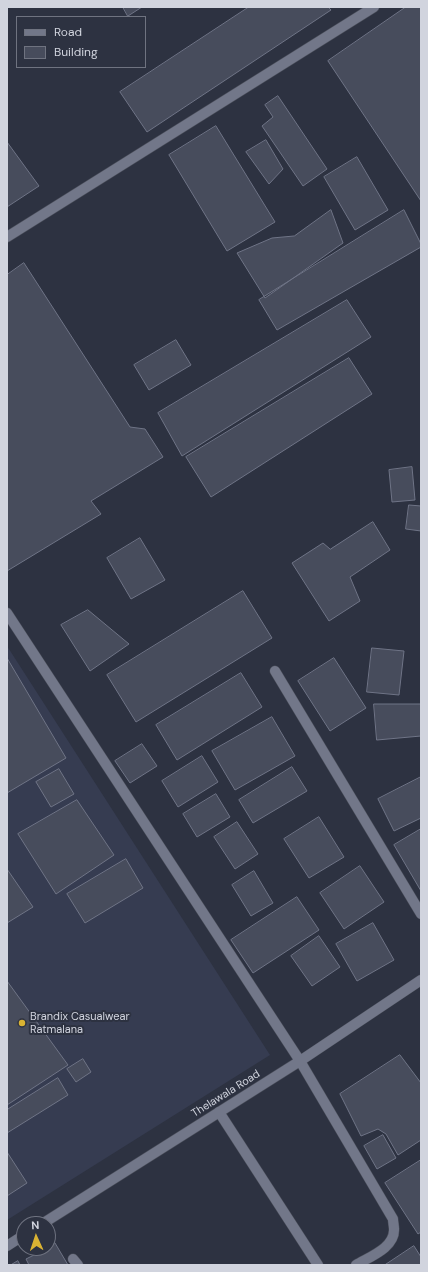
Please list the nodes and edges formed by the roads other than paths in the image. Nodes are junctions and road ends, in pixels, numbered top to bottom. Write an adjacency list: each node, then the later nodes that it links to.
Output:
1 (374, 7): 2 (street)
2 (7, 238)
3 (7, 613): 7 (street)
4 (275, 671): 5 (street)
5 (421, 914)
6 (421, 980): 7 (street, Thelawala Road)
7 (300, 1061): 8 (street, Thelawala Road); 13 (street)
8 (219, 1112): 9 (street, Thelawala Road); 12 (street)
9 (55, 1216)
10 (16, 1240): 11 (street)
11 (7, 1246)
12 (318, 1265)
13 (356, 1265)

